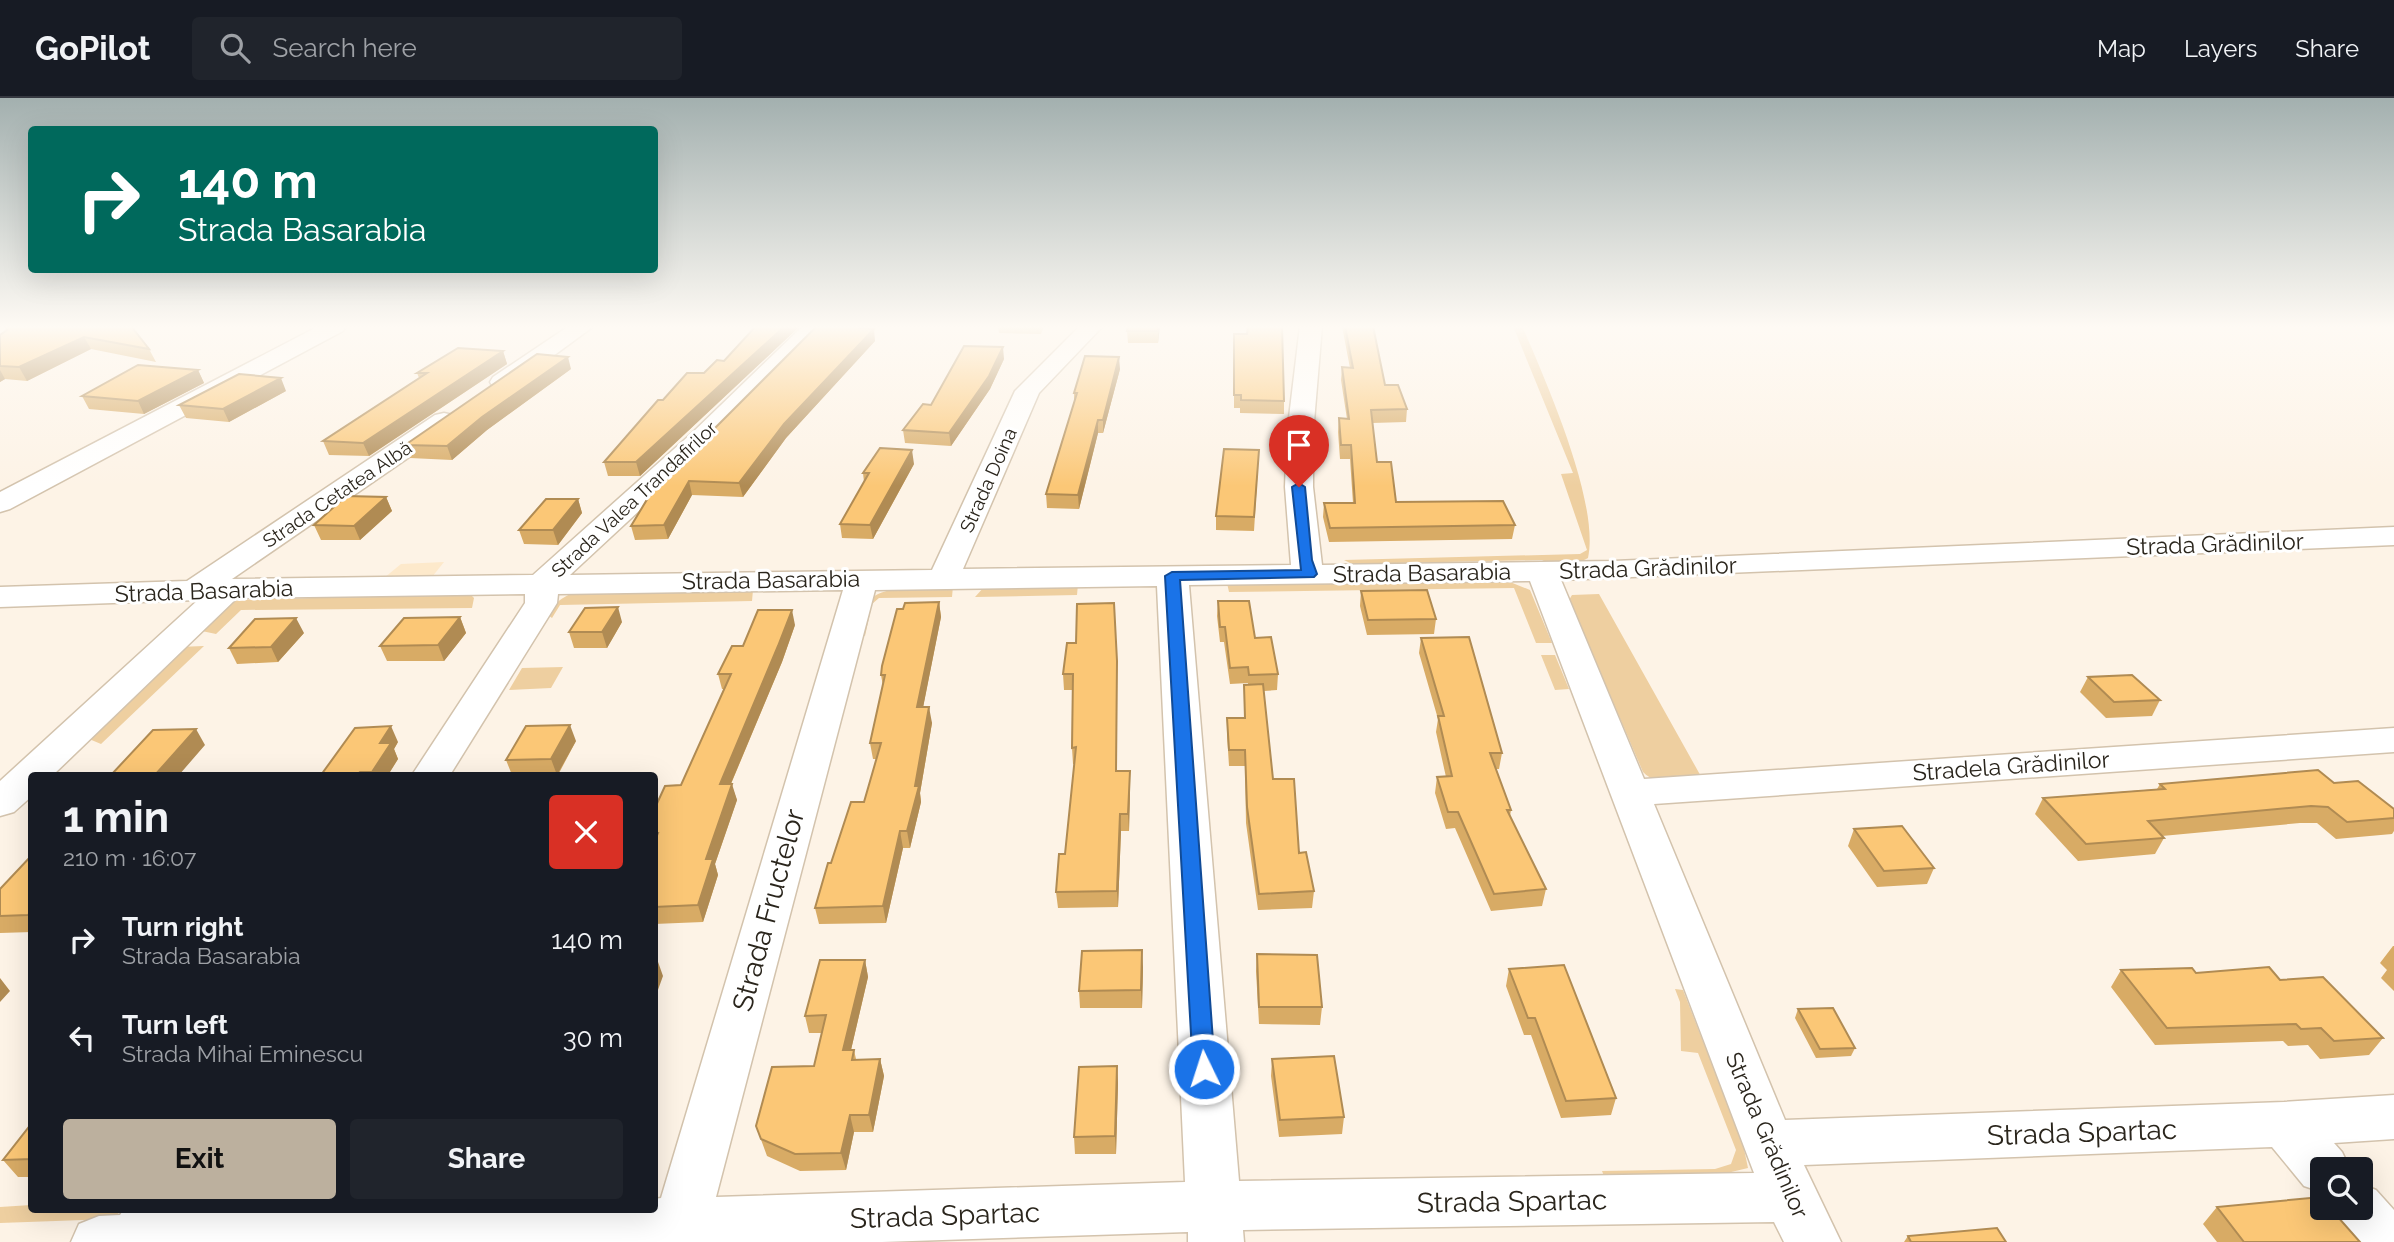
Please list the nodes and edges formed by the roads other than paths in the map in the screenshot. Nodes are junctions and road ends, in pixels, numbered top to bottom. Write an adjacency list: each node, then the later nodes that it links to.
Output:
1 (234, 379): 6 (street)
2 (505, 379): 14 (street, Strada Cetatea Albă)
3 (762, 379): 13 (street, Strada Valea Trandafirilor)
4 (1036, 379): 11 (street, Strada Doina)
5 (1306, 379): 9 (street)
6 (0, 503)
7 (2394, 536): 8 (street, Strada Grădinilor)
8 (1542, 571): 9 (street, Strada Basarabia); 20 (street, Strada Grădinilor)
9 (1309, 574): 10 (street, Strada Basarabia)
10 (1172, 576): 11 (street, Strada Basarabia); 29 (street)
11 (944, 578): 12 (street, Strada Basarabia)
12 (862, 579): 13 (street, Strada Basarabia); 30 (street, Strada Fructelor)
13 (542, 584): 14 (street, Strada Basarabia); 18 (street)
14 (211, 590): 15 (street, Strada Basarabia); 17 (street, Strada Cetatea Albă)
15 (8, 602)
16 (2394, 740): 20 (street, Stradela Grădinilor)
17 (31, 772)
18 (433, 772)
19 (28, 775): 21 (street, Strada Cetatea Albă)
20 (1628, 793): 24 (street, Strada Grădinilor)
21 (0, 803)
22 (2394, 1116): 23 (street, Strada Spartac)
23 (2284, 1124): 24 (street, Strada Spartac); 25 (street)
24 (1769, 1143): 27 (street, Strada Grădinilor)
25 (2313, 1157)
26 (152, 1213): 32 (street)
27 (1801, 1219): 29 (street, Strada Spartac)
28 (2368, 1220): 33 (street)
29 (1214, 1224): 30 (street, Strada Spartac)
30 (679, 1233): 32 (street, Strada Spartac)
31 (99, 1242): 32 (street, Strada Spartac)
32 (134, 1242)
33 (2387, 1242)

